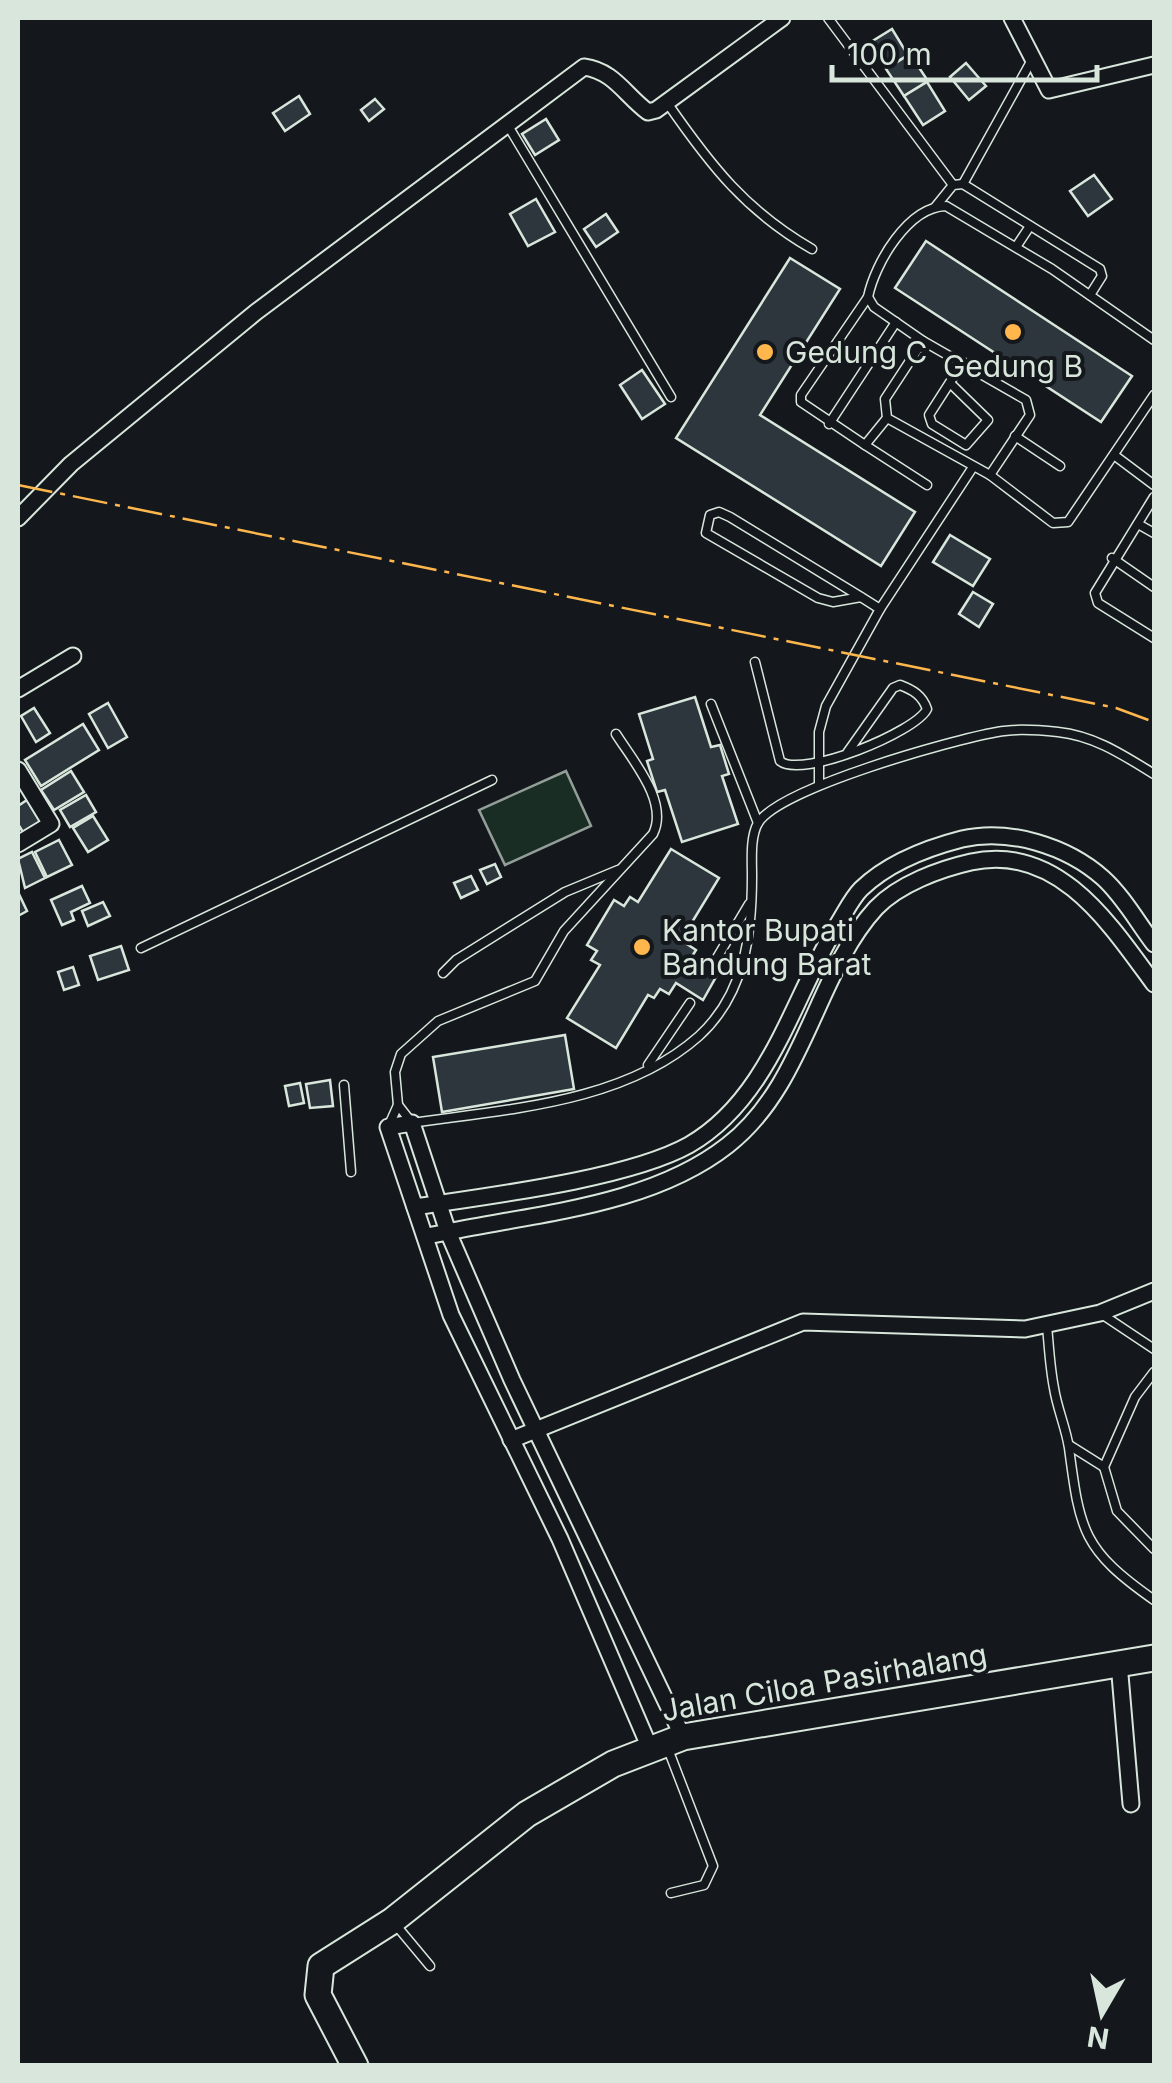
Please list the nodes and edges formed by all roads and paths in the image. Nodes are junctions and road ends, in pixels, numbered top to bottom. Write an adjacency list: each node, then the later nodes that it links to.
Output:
1 (782, 18): 6 (street)
2 (828, 18): 8 (lane)
3 (1012, 18): 4 (street)
4 (1033, 57): 5 (street); 8 (lane)
5 (1154, 65)
6 (668, 104): 7 (street); 12 (lane)
7 (506, 124): 21 (lane); 33 (street)
8 (958, 185): 9 (lane); 10 (lane)
9 (936, 206): 11 (lane); 14 (lane)
10 (1030, 226): 11 (lane); 13 (lane)
11 (1016, 247): 13 (lane)
12 (812, 249)
13 (1090, 295): 16 (lane)
14 (868, 296): 15 (lane); 23 (lane)
15 (896, 322): 17 (lane); 23 (lane)
16 (1154, 340)
17 (923, 342): 18 (lane); 22 (lane)
18 (962, 362): 19 (lane); 24 (lane)
19 (950, 382): 19 (lane)
20 (1154, 395): 26 (lane)
21 (672, 396)
22 (887, 418): 25 (lane); 28 (lane)
23 (828, 424): 25 (lane)
24 (1016, 436): 27 (lane); 29 (lane)
25 (864, 445): 30 (lane)
26 (1114, 455): 29 (lane); 31 (lane)
27 (1060, 466)
28 (973, 467): 29 (lane); 39 (lane)
29 (990, 475)
30 (927, 485)
31 (1154, 485)
32 (1154, 497): 34 (lane)
33 (18, 518)
34 (1138, 524): 35 (lane); 36 (lane)
35 (1154, 533)
36 (1112, 558): 37 (lane); 40 (lane)
37 (1154, 587)
38 (861, 598): 38 (lane); 39 (lane)
39 (880, 609): 47 (lane)
40 (1154, 638)
41 (73, 656): 43 (street)
42 (755, 662): 47 (lane)
43 (18, 689)
44 (711, 704): 52 (lane)
45 (616, 734): 54 (lane)
46 (847, 753): 46 (lane); 47 (lane)
47 (819, 766): 51 (lane)
48 (18, 770): 53 (street)
49 (1154, 774): 51 (lane)
50 (492, 780): 59 (lane)
51 (819, 784): 52 (lane)
52 (758, 823): 55 (lane)
53 (18, 844)
54 (622, 868): 61 (lane); 66 (lane)
55 (752, 900): 60 (lane); 64 (lane)
56 (1136, 921): 57 (lane); 58 (street); 70 (street)
57 (1154, 928)
58 (1154, 944)
59 (141, 948)
60 (714, 961)
61 (444, 973)
62 (1154, 984): 72 (street)
63 (690, 1003): 64 (lane)
64 (645, 1070): 67 (lane)
65 (344, 1084): 69 (lane)
66 (398, 1105): 67 (lane); 68 (lane)
67 (412, 1122): 68 (street); 70 (street)
68 (388, 1126): 71 (street)
69 (351, 1172)
70 (440, 1203): 71 (street); 72 (street)
71 (415, 1206): 73 (street)
72 (448, 1232): 73 (street); 79 (street)
73 (427, 1236): 80 (street)
74 (1154, 1292): 75 (street)
75 (1100, 1313): 76 (street); 77 (lane)
76 (1046, 1326): 79 (street); 81 (lane)
77 (1154, 1349)
78 (1154, 1372): 82 (lane)
79 (536, 1430): 80 (street); 87 (street)
80 (510, 1440): 87 (street)
81 (1068, 1445): 82 (lane); 84 (lane)
82 (1104, 1467): 83 (lane)
83 (1154, 1549)
84 (1154, 1600)
85 (1154, 1658): 86 (main road, Jalan Ciloa Pasirhalang)
86 (1120, 1664): 87 (main road, Jalan Ciloa Pasirhalang); 88 (street)
87 (666, 1742): 89 (lane); 90 (main road, Jalan Ciloa Pasirhalang)
88 (1131, 1804)
89 (671, 1893)
90 (392, 1920): 91 (lane); 92 (main road, Jalan Ciloa Pasirhalang)
91 (430, 1966)
92 (355, 2066)

